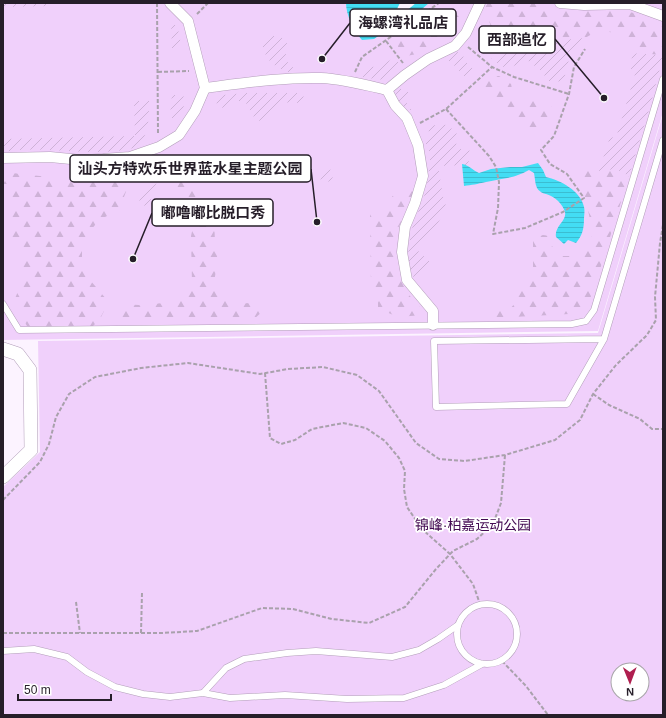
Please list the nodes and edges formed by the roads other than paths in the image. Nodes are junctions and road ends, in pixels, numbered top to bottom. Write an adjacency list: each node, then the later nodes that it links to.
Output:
1 (170, 3): 6 (street)
2 (480, 3): 7 (street)
3 (560, 3): 4 (street)
4 (663, 16)
5 (663, 79): 11 (lane)
6 (205, 88): 7 (street); 9 (street)
7 (387, 90): 11 (street)
8 (663, 140): 12 (lane)
9 (3, 158)
10 (3, 304): 11 (lane)
11 (433, 325)
12 (604, 339): 12 (lane)
13 (3, 349): 14 (street)
14 (3, 477)
15 (458, 625): 17 (lane); 17 (lane); 18 (lane)
16 (3, 651): 18 (lane)
17 (482, 664): 18 (lane)
18 (203, 693)

